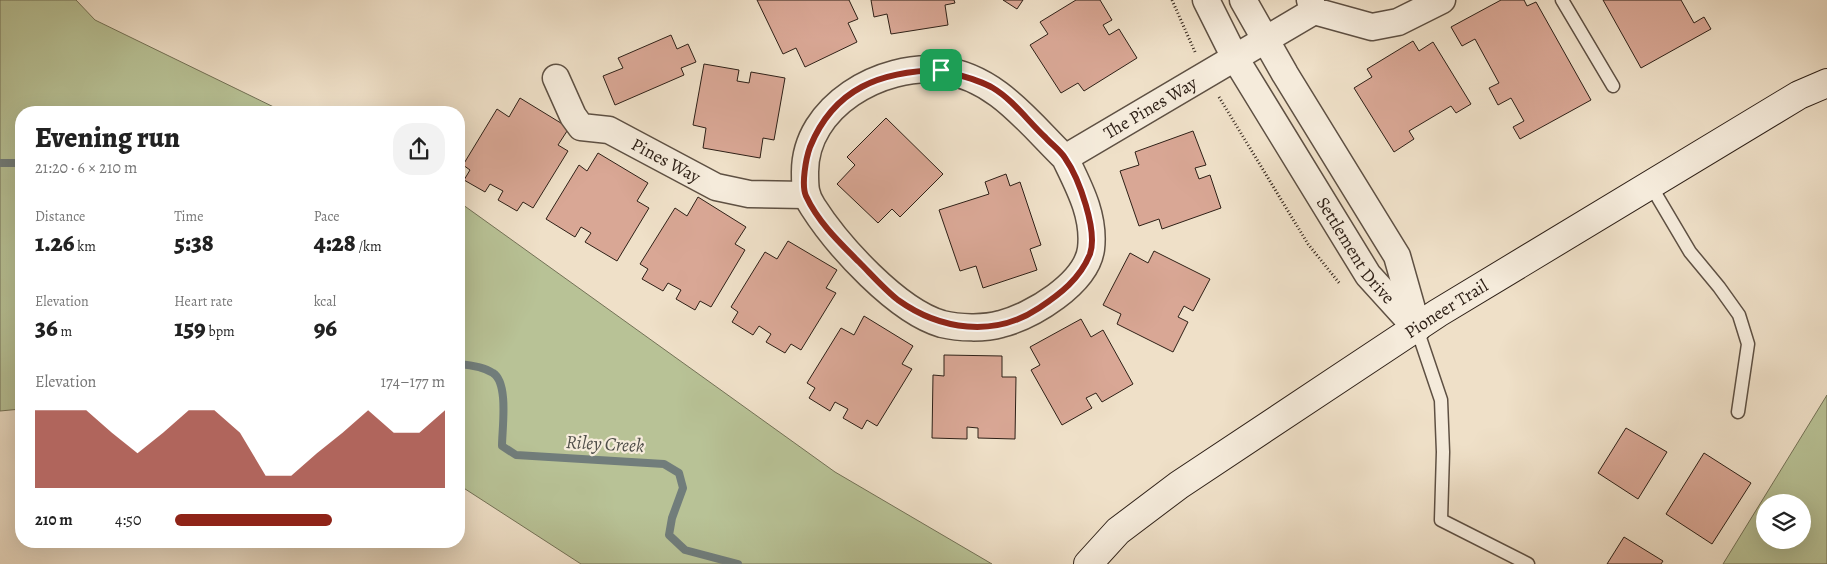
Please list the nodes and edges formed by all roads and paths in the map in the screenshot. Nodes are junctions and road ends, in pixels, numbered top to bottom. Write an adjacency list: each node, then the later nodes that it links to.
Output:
1 (1206, 0): 7 (street, Settlement Drive)
2 (1244, 0): 6 (street, Settlement Drive)
3 (1442, 0): 5 (street)
4 (1562, 0): 10 (lane)
5 (1312, 5): 6 (street, The Pines Way)
6 (1265, 40): 7 (street, The Pines Way); 14 (street, Settlement Drive)
7 (1235, 58): 11 (street, The Pines Way); 14 (street, Settlement Drive)
8 (556, 78): 13 (street, Pines Way)
9 (1827, 83): 12 (main road, Pioneer Trail)
10 (1613, 86)
11 (1065, 158): 13 (street); 13 (street)
12 (1651, 186): 14 (main road, Pioneer Trail); 15 (lane)
13 (805, 195)
14 (1417, 329): 16 (main road, Pioneer Trail); 17 (lane)
15 (1738, 412)
16 (1088, 564)
17 (1528, 564)

